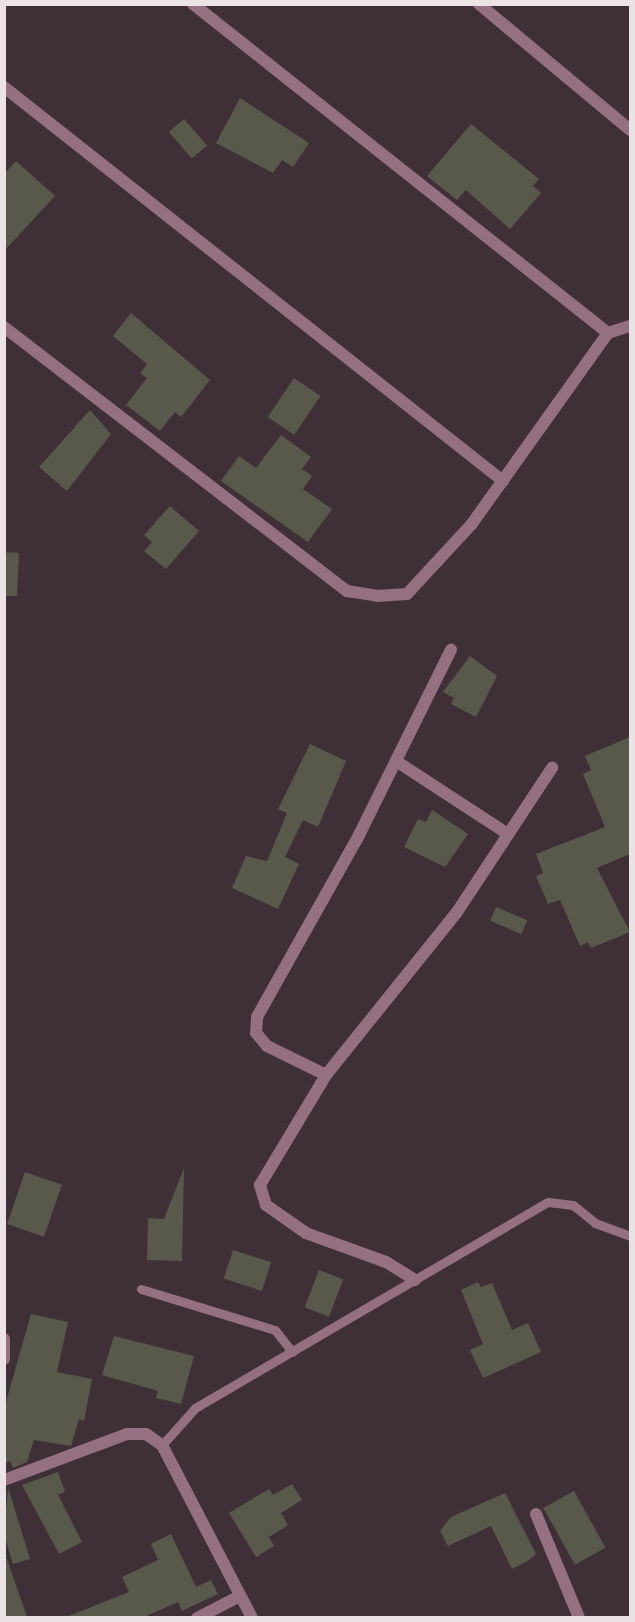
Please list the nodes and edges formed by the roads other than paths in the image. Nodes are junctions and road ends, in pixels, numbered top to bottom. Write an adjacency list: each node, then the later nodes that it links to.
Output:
1 (193, 4): 7 (street)
2 (479, 4): 4 (street)
3 (4, 87): 8 (street)
4 (630, 130)
5 (630, 326): 7 (street)
6 (4, 327): 8 (street)
7 (608, 333): 8 (street)
8 (503, 481)
9 (451, 650): 10 (street)
10 (396, 760): 12 (street); 13 (street)
11 (552, 768): 12 (street)
12 (508, 834): 13 (street)
13 (326, 1076): 15 (street)
14 (630, 1236): 15 (lane)
15 (415, 1280): 18 (lane)
16 (141, 1289): 18 (lane)
17 (4, 1339): 19 (street)
18 (292, 1352): 20 (lane)
19 (4, 1359)
20 (162, 1445): 21 (street); 23 (street)
21 (4, 1480)
22 (536, 1514): 26 (street)
23 (240, 1596): 24 (street); 25 (street)
24 (197, 1617)
25 (252, 1617)
26 (579, 1617)

